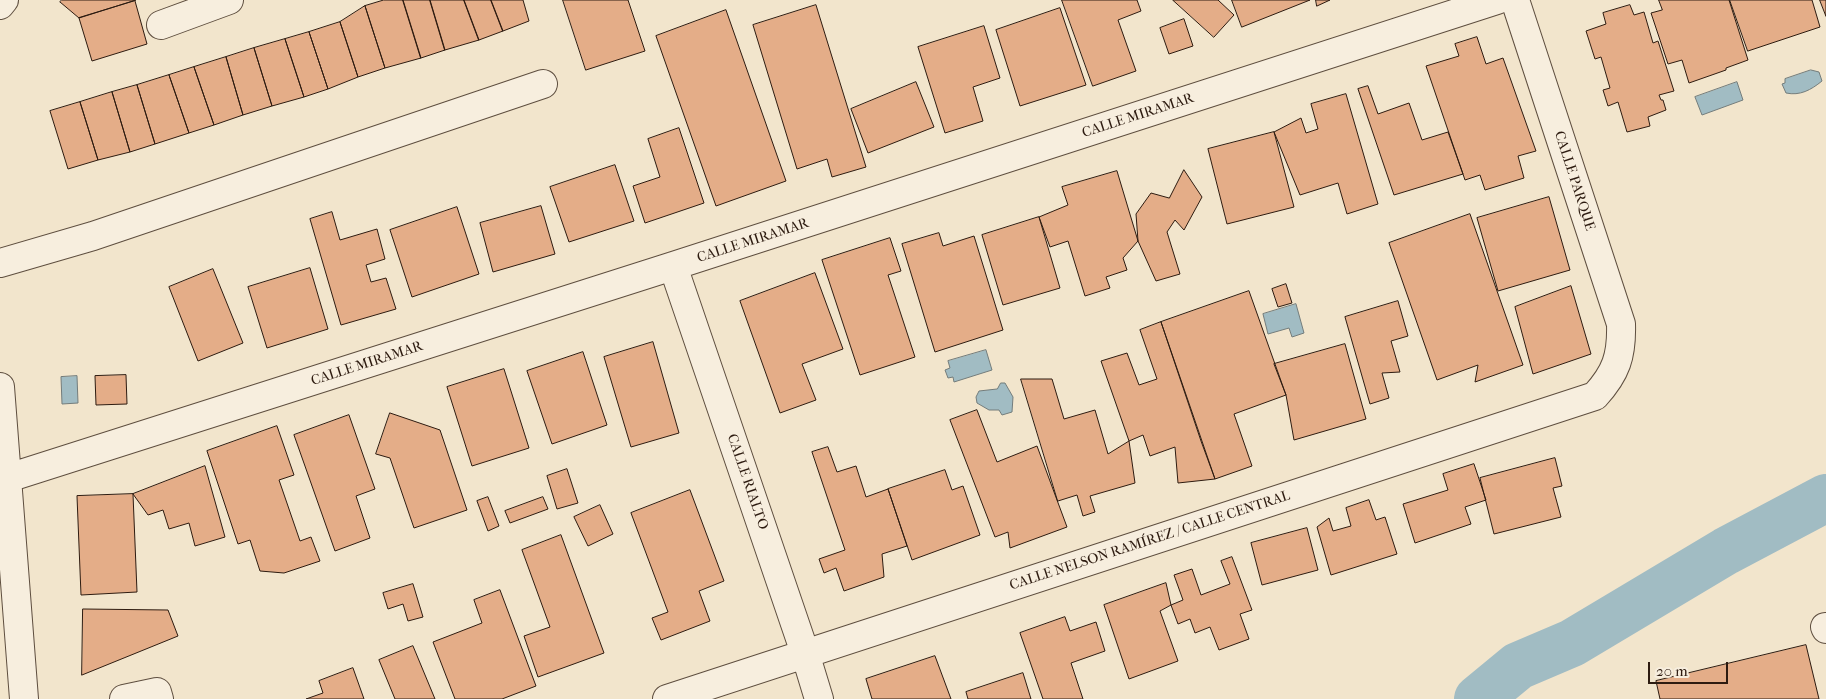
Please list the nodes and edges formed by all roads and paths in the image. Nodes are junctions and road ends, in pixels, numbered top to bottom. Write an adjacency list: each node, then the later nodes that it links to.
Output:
1 (4, 0): 5 (street)
2 (229, 0): 6 (street)
3 (1497, 0): 9 (street, CALLE MIRAMAR)
4 (1515, 0): 10 (street, CALLE PARQUE)
5 (0, 5)
6 (161, 25)
7 (543, 84): 8 (street)
8 (0, 263)
9 (673, 266): 12 (street, CALLE MIRAMAR); 13 (street, CALLE RIALTO)
10 (1617, 364): 13 (street, CALLE NELSON RAMÍREZ / CALLE CENTRAL)
11 (0, 387): 12 (street)
12 (8, 478): 14 (street)
13 (805, 653): 17 (street, CALLE NELSON RAMÍREZ / CALLE CENTRAL); 18 (street, CALLE RIALTO)
14 (24, 699)
15 (124, 699): 16 (street)
16 (159, 699)
17 (667, 699)
18 (819, 699)

